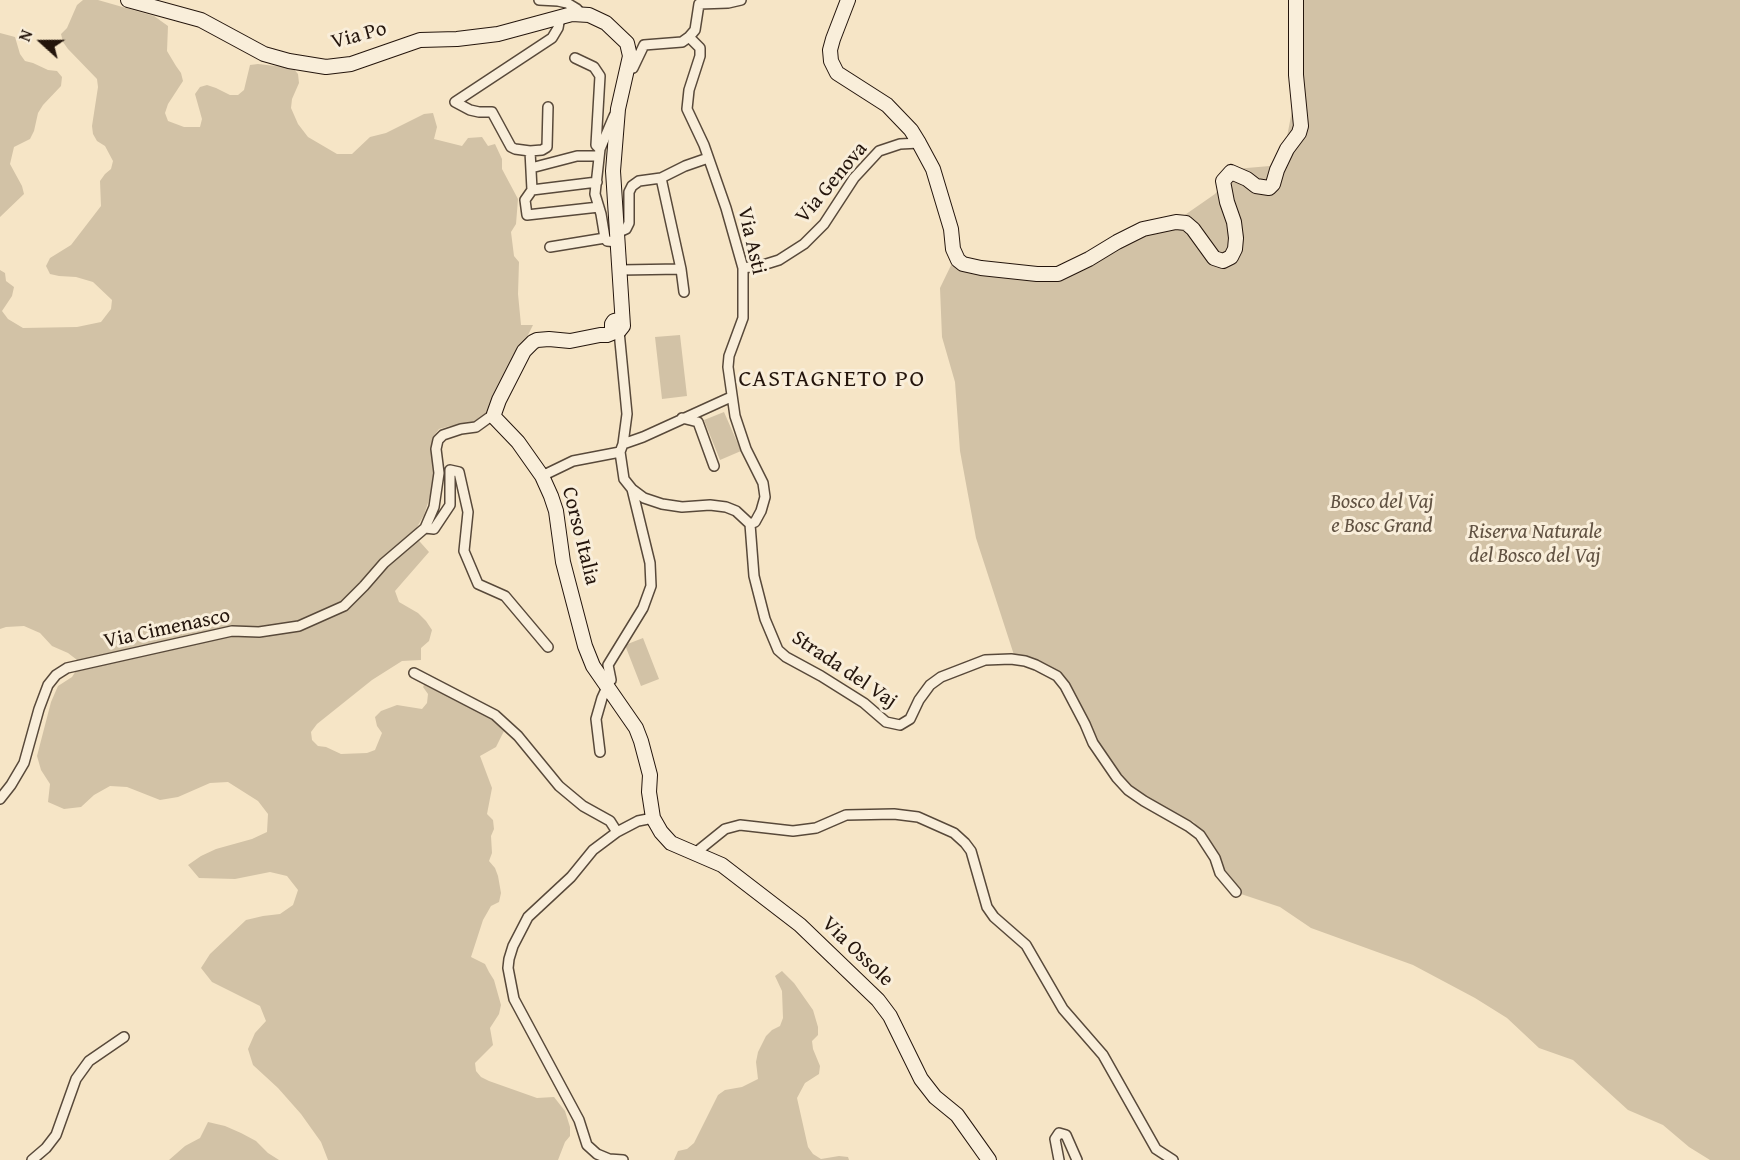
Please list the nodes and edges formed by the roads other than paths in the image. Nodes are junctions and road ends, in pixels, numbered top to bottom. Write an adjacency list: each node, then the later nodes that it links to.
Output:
1 (128, 0): 7 (street, Via Po)
2 (538, 0): 7 (street)
3 (741, 0): 6 (street)
4 (848, 0): 13 (street)
5 (1296, 0): 13 (street)
6 (698, 2): 8 (street)
7 (571, 15): 10 (street); 14 (street)
8 (690, 37): 10 (street); 16 (street, Via Asti)
9 (575, 58): 15 (street)
10 (627, 67): 12 (street)
11 (548, 107): 14 (street)
12 (618, 109): 15 (street); 22 (street)
13 (919, 143): 24 (street, Via Genova)
14 (530, 151): 17 (street)
15 (599, 153): 17 (street); 19 (street)
16 (708, 158): 18 (street); 24 (street, Via Asti)
17 (531, 168): 20 (street)
18 (661, 178): 22 (street); 25 (street)
19 (597, 182): 20 (street); 21 (street)
20 (532, 190): 21 (street)
21 (599, 207): 22 (street)
22 (613, 238): 23 (street); 26 (street)
23 (550, 247)
24 (743, 268): 29 (street, Via Asti)
25 (681, 269): 26 (street); 27 (street)
26 (620, 270): 28 (street)
27 (684, 292)
28 (617, 326): 30 (street); 32 (street)
29 (731, 397): 31 (street); 36 (street, Via Asti)
30 (494, 414): 34 (street, Corso Italia); 37 (street, Via Cimenasco)
31 (682, 418): 32 (street); 33 (street)
32 (622, 448): 34 (street); 35 (street)
33 (714, 466)
34 (542, 476): 40 (street, Corso Italia)
35 (632, 489): 36 (street); 40 (street)
36 (750, 524): 46 (street, Strada del Vaj)
37 (424, 528): 38 (street, Via Cimenasco); 42 (street, Via Cimenasco)
38 (548, 647)
39 (414, 673): 44 (street)
40 (606, 686): 41 (street); 43 (street, Corso Italia)
41 (600, 752)
42 (0, 799)
43 (653, 818): 44 (street); 45 (street, Via Ossole)
44 (617, 832): 49 (street)
45 (694, 854): 50 (street, Via Ossole); 53 (street)
46 (1236, 892)
47 (124, 1037): 48 (street)
48 (32, 1160)
49 (623, 1160)
50 (989, 1160)
51 (1059, 1160): 52 (street)
52 (1077, 1160)
53 (1173, 1160)

